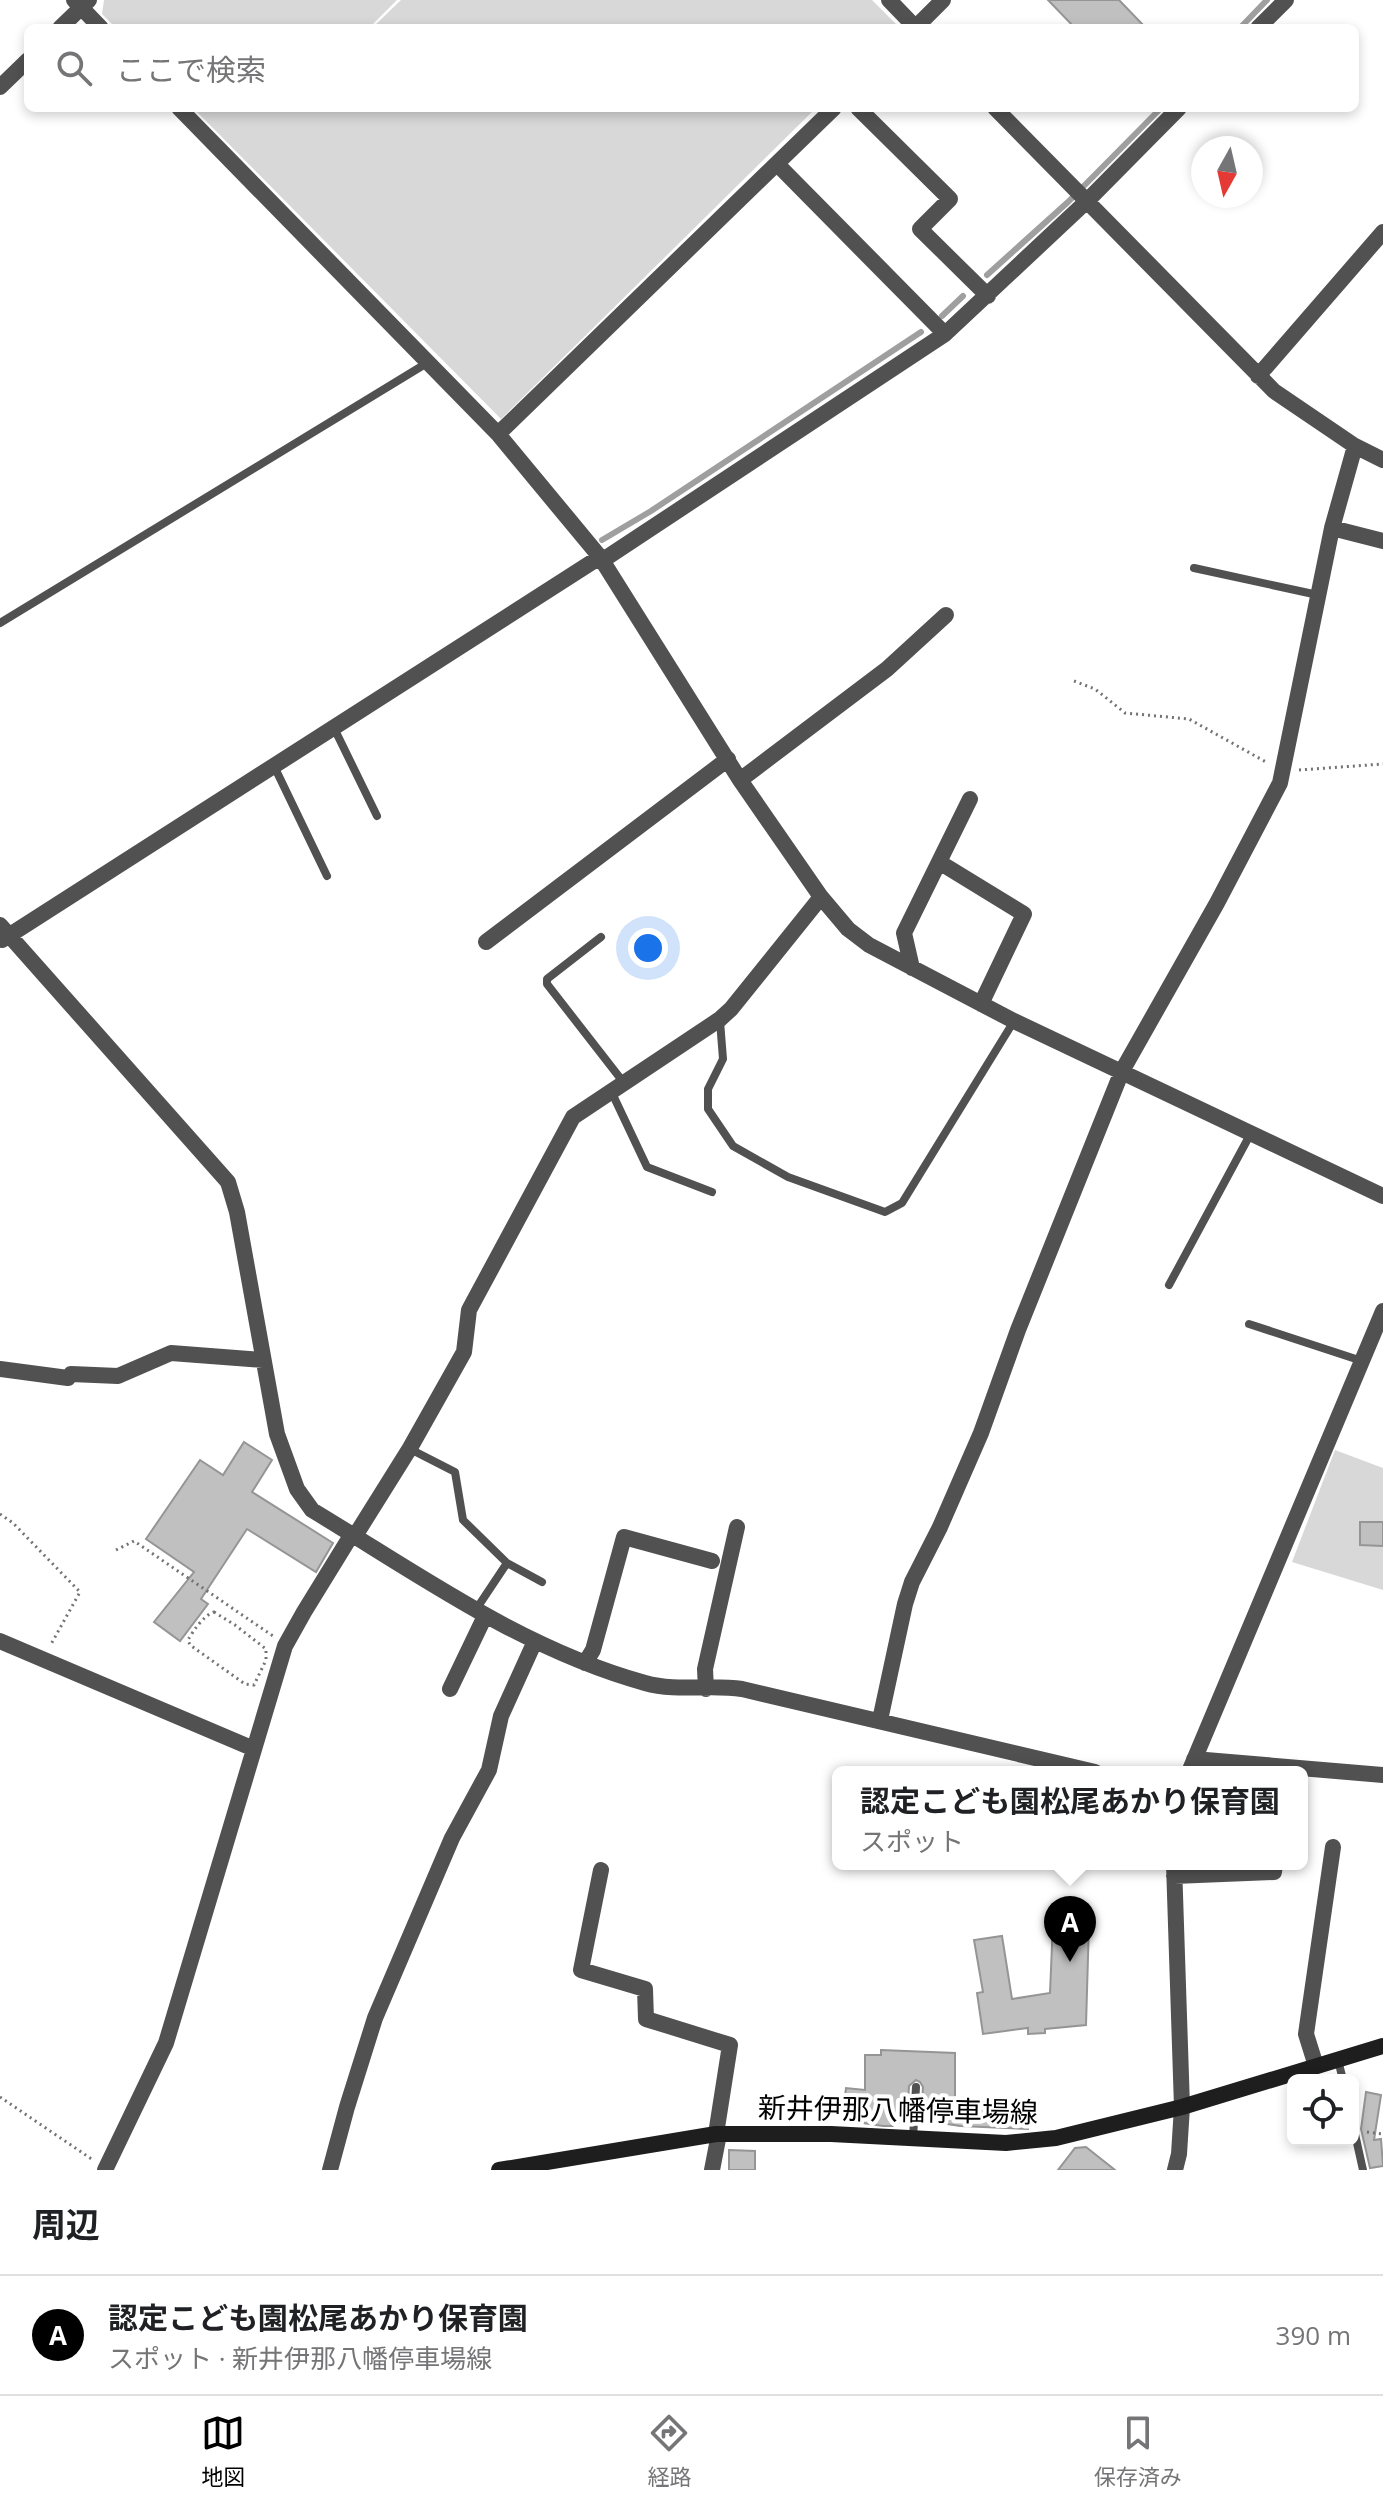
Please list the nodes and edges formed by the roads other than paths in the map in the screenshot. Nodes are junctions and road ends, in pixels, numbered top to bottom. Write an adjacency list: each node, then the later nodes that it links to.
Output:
1 (889, 0): 7 (street)
2 (943, 0): 8 (street)
3 (1286, 0): 9 (street)
4 (81, 3): 5 (street); 6 (street)
5 (63, 24)
6 (98, 24)
7 (911, 24)
8 (919, 24)
9 (1262, 24)
10 (24, 64): 11 (street)
11 (0, 87)
12 (183, 112): 22 (street)
13 (830, 112): 17 (street)
14 (862, 112): 20 (street)
15 (999, 112): 18 (street)
16 (1174, 112): 18 (street)
17 (777, 164): 21 (street); 24 (street)
18 (1080, 194): 20 (street); 23 (street)
19 (1383, 232): 23 (street)
20 (988, 296): 21 (street)
21 (945, 334): 29 (street)
22 (428, 362): 24 (street); 33 (lane)
23 (1258, 376): 25 (street)
24 (498, 434): 29 (street)
25 (1355, 446): 26 (street); 27 (street)
26 (1383, 460)
27 (1332, 528): 28 (street); 31 (street)
28 (1383, 541)
29 (602, 559): 34 (street); 35 (street)
30 (1194, 568): 31 (lane)
31 (1318, 595): 50 (street)
32 (946, 615): 37 (street)
33 (0, 623)
34 (334, 727): 36 (street); 39 (lane)
35 (728, 759): 37 (street); 45 (street)
36 (274, 766): 41 (lane); 43 (street)
37 (740, 780): 42 (street)
38 (970, 799): 40 (street)
39 (377, 816)
40 (939, 862): 46 (street); 47 (street)
41 (327, 876)
42 (821, 897): 46 (street); 48 (street)
43 (3, 934): 58 (street)
44 (601, 937): 51 (lane)
45 (486, 942)
46 (912, 968): 47 (street)
47 (981, 1004): 49 (street)
48 (720, 1019): 49 (lane); 51 (street)
49 (1014, 1021): 50 (street)
50 (1122, 1071): 52 (street); 73 (street)
51 (618, 1088): 53 (lane); 61 (street)
52 (1251, 1133): 54 (street); 55 (lane)
53 (712, 1192)
54 (1383, 1196)
55 (1169, 1285)
56 (1383, 1311): 59 (street)
57 (1249, 1324): 59 (lane)
58 (263, 1360): 60 (street); 63 (street)
59 (1362, 1361): 76 (street)
60 (0, 1369)
61 (410, 1448): 63 (street); 65 (lane)
62 (737, 1527): 72 (street)
63 (354, 1535): 67 (street); 74 (street)
64 (712, 1561): 70 (street)
65 (507, 1563): 66 (lane); 67 (lane)
66 (542, 1582)
67 (480, 1614): 69 (street); 71 (street)
68 (0, 1641): 74 (street)
69 (535, 1641): 70 (street); 93 (street)
70 (585, 1663): 72 (street)
71 (450, 1689)
72 (706, 1689): 73 (street)
73 (880, 1720): 75 (street)
74 (254, 1749): 92 (street)
75 (1070, 1766)
76 (1192, 1766)
77 (1308, 1771): 78 (street)
78 (1383, 1775)
79 (1333, 1847): 85 (street)
80 (601, 1870): 89 (street)
81 (1174, 1870): 82 (street); 88 (street)
82 (1274, 1870)
83 (1383, 2046): 84 (main road, 新井伊那八幡停車場線)
84 (1338, 2060): 85 (main road, 新井伊那八幡停車場線); 86 (lane)
85 (1316, 2066): 88 (main road, 新井伊那八幡停車場線)
86 (1342, 2074)
87 (916, 2087): 90 (lane)
88 (1182, 2107): 90 (main road, 新井伊那八幡停車場線); 96 (street)
89 (718, 2134): 90 (main road, 新井伊那八幡停車場線); 94 (main road, 新井伊那八幡停車場線); 95 (street)
90 (913, 2139)
91 (1358, 2146): 97 (lane)
92 (106, 2170)
93 (330, 2170)
94 (499, 2170)
95 (712, 2170)
96 (1175, 2170)
97 (1363, 2170)

